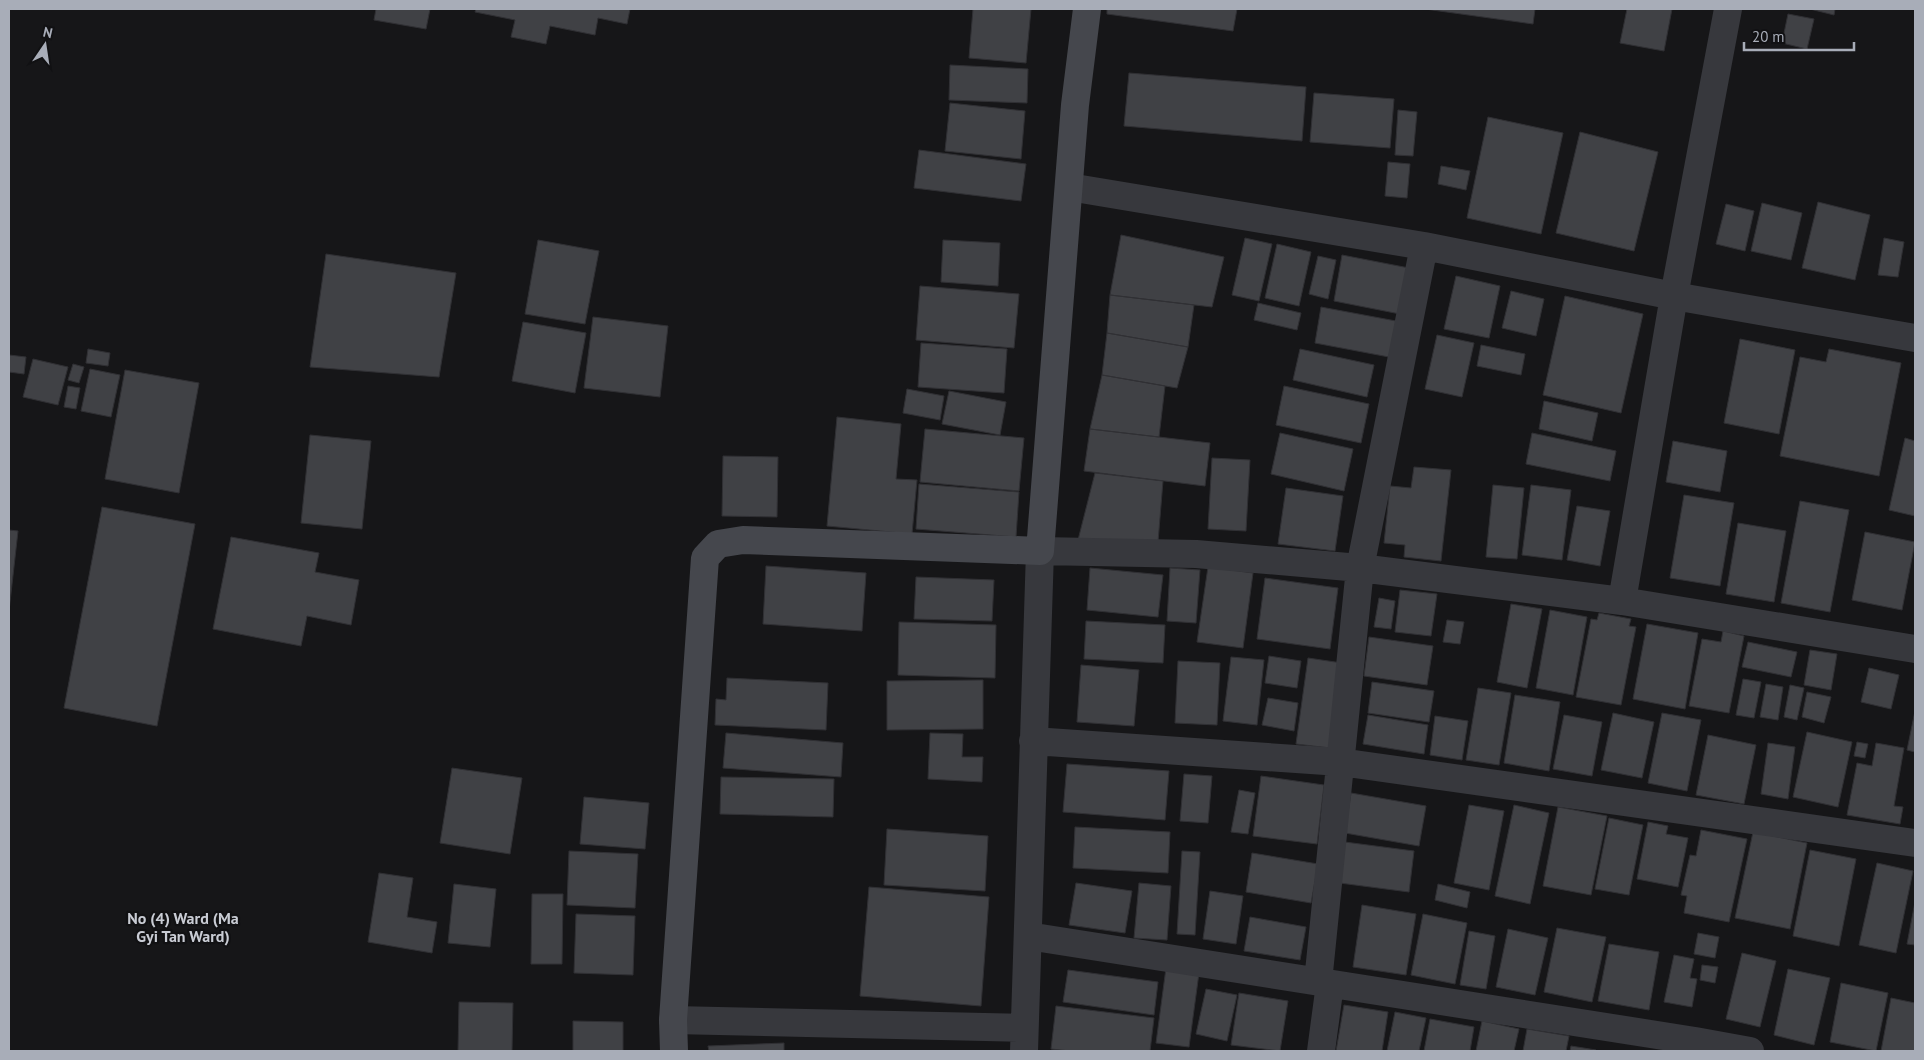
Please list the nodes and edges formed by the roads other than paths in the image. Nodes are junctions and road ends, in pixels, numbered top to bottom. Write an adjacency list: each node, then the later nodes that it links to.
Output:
1 (1087, 9): 3 (main road)
2 (1728, 9): 5 (street)
3 (1068, 187): 4 (street); 7 (main road)
4 (1424, 246): 5 (street); 8 (street)
5 (1674, 296): 6 (street); 9 (street)
6 (1915, 338)
7 (1040, 551): 8 (street); 11 (street); 16 (main road)
8 (1360, 568): 9 (street); 12 (street)
9 (1622, 601): 10 (street)
10 (1915, 649)
11 (1033, 741): 12 (street); 14 (street)
12 (1340, 762): 13 (street); 15 (street)
13 (1915, 843)
14 (1028, 936): 15 (street); 17 (street)
15 (1324, 983): 19 (street); 20 (street)
16 (673, 1020): 17 (street); 18 (main road)
17 (1024, 1040)
18 (674, 1051)
19 (1322, 1051)
20 (1750, 1051)

